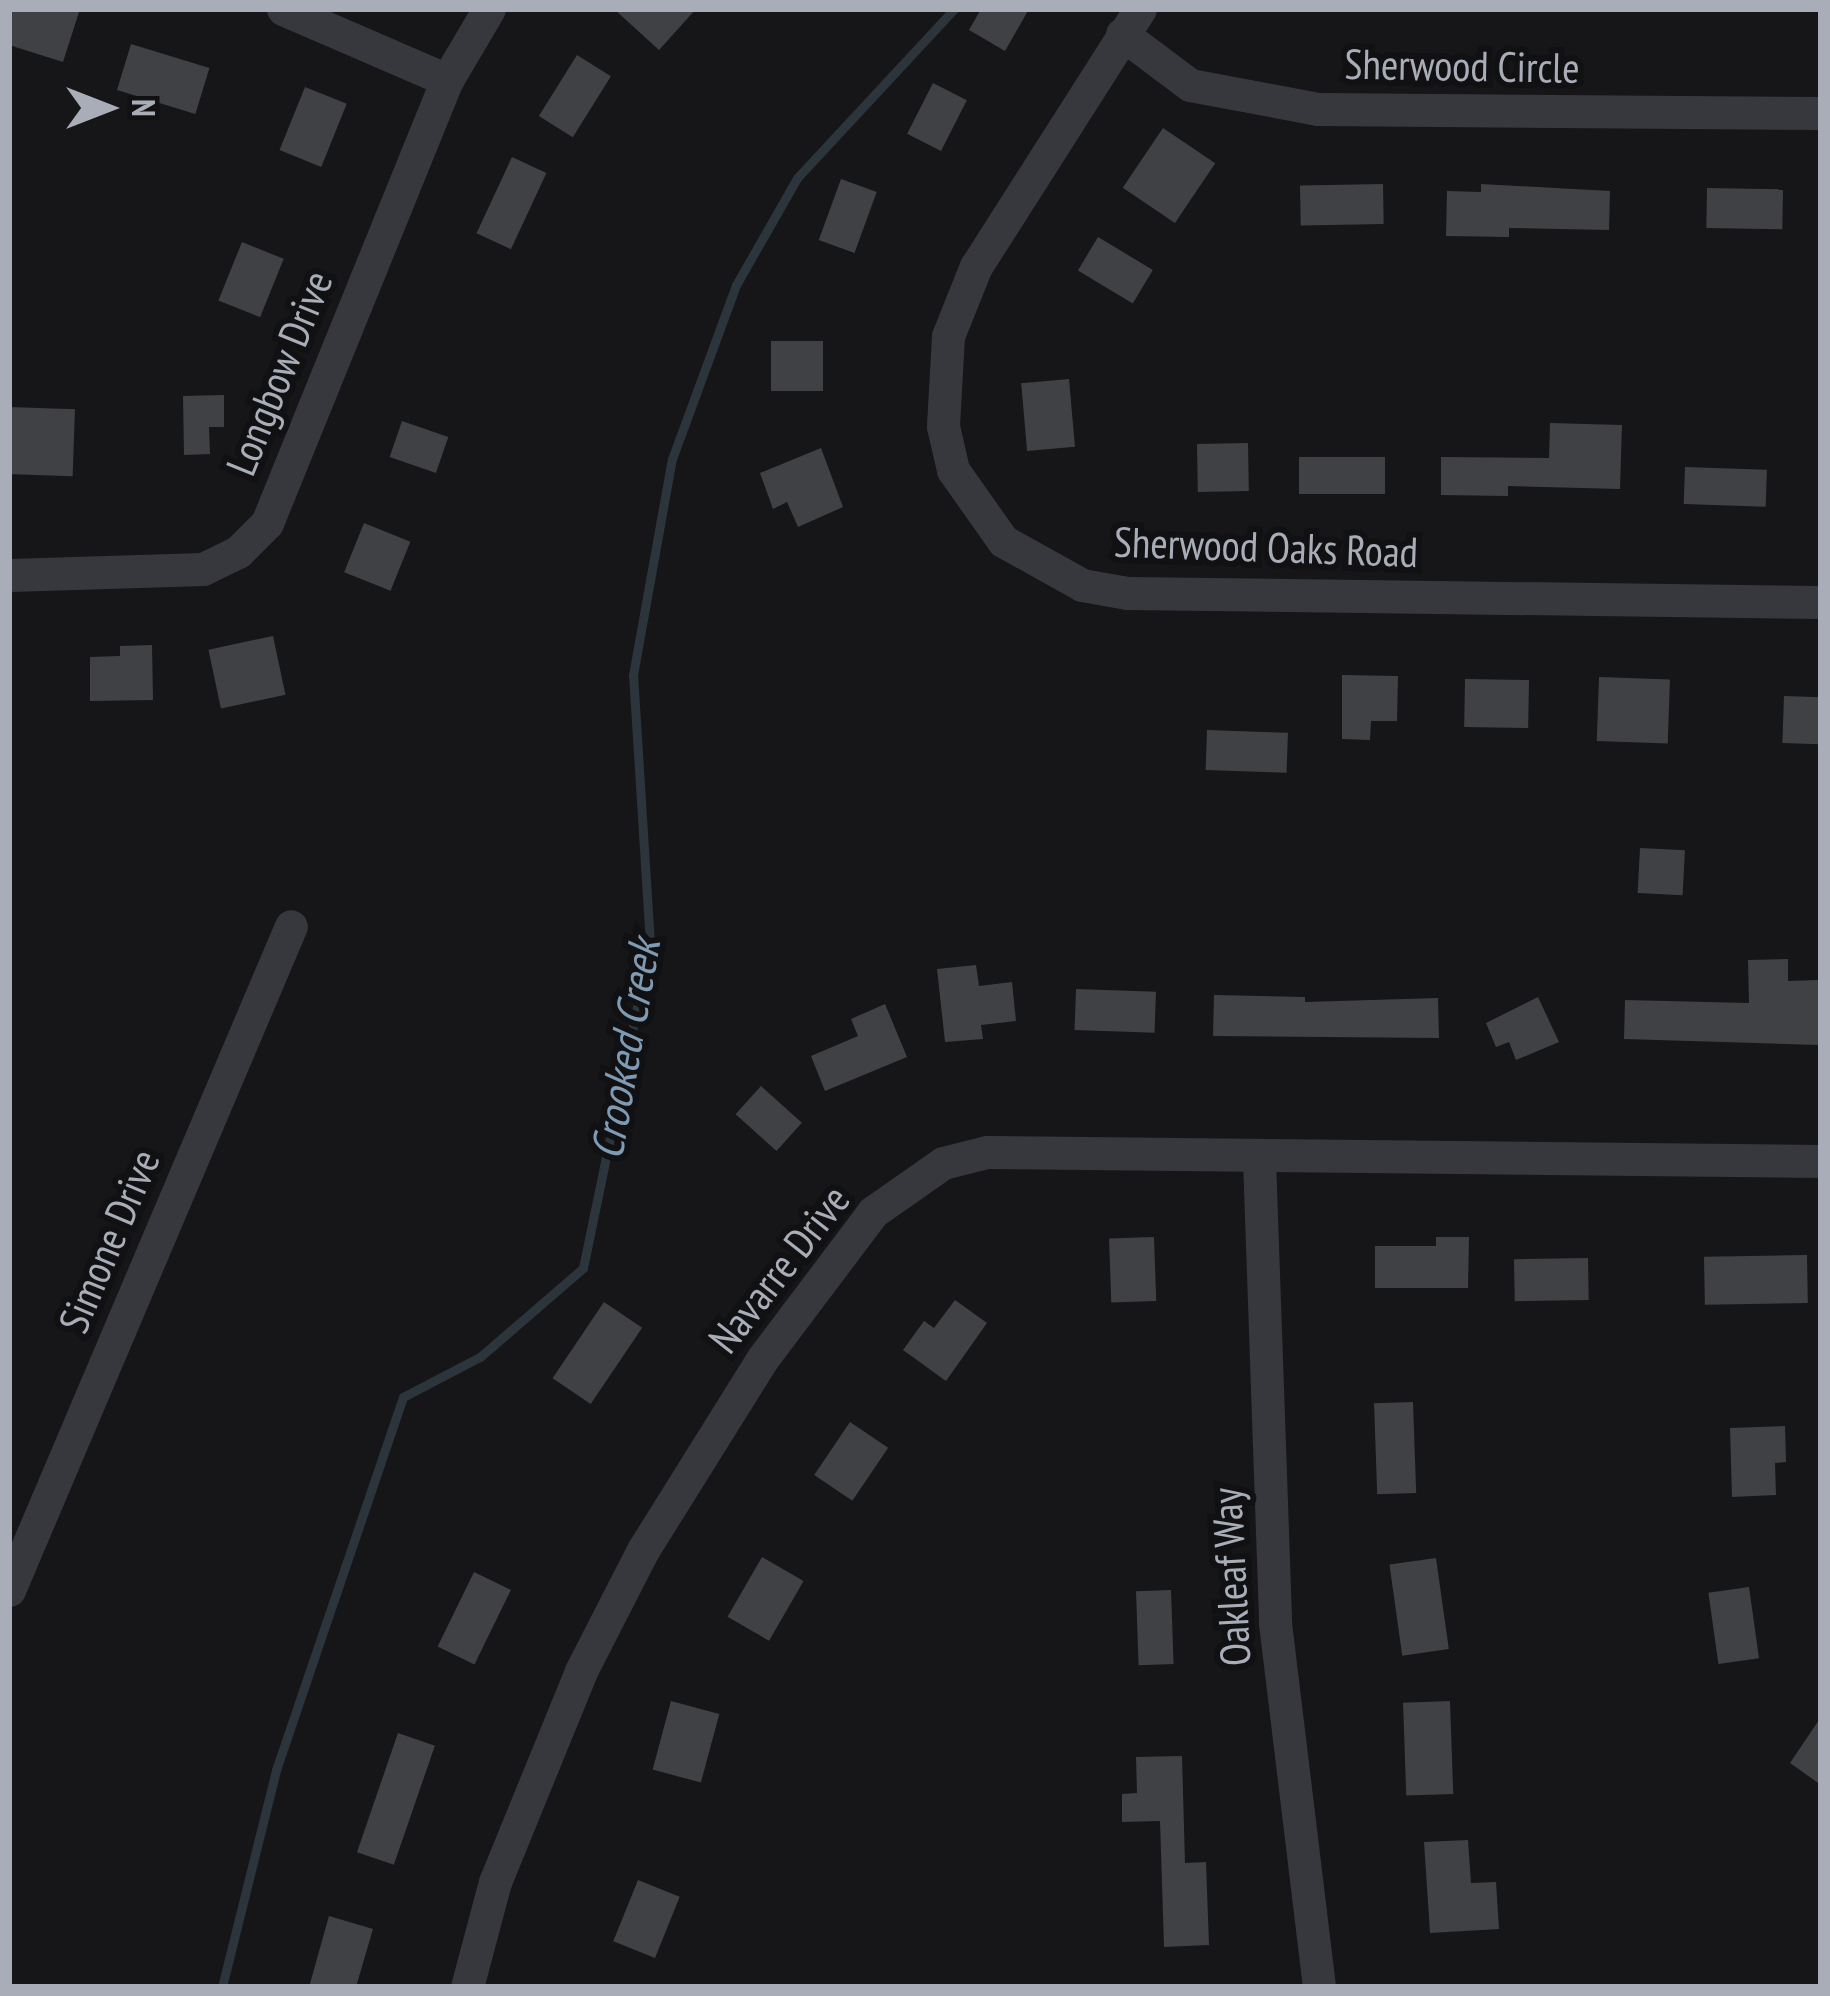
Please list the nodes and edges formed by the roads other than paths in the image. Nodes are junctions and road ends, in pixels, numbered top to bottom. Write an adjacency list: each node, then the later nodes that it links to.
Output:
1 (283, 9): 4 (street)
2 (489, 9): 4 (street, Longbow Drive)
3 (1131, 21): 5 (street, Sherwood Circle); 7 (street, Sherwood Oaks Road)
4 (447, 80): 6 (street, Longbow Drive)
5 (1821, 113)
6 (9, 574)
7 (1821, 602)
8 (291, 926): 11 (street, Simone Drive)
9 (1259, 1159): 10 (street, Navarre Drive); 12 (street, Navarre Drive); 13 (street, Oakleaf Way)
10 (1821, 1161)
11 (9, 1590)
12 (466, 1987)
13 (1319, 1987)

